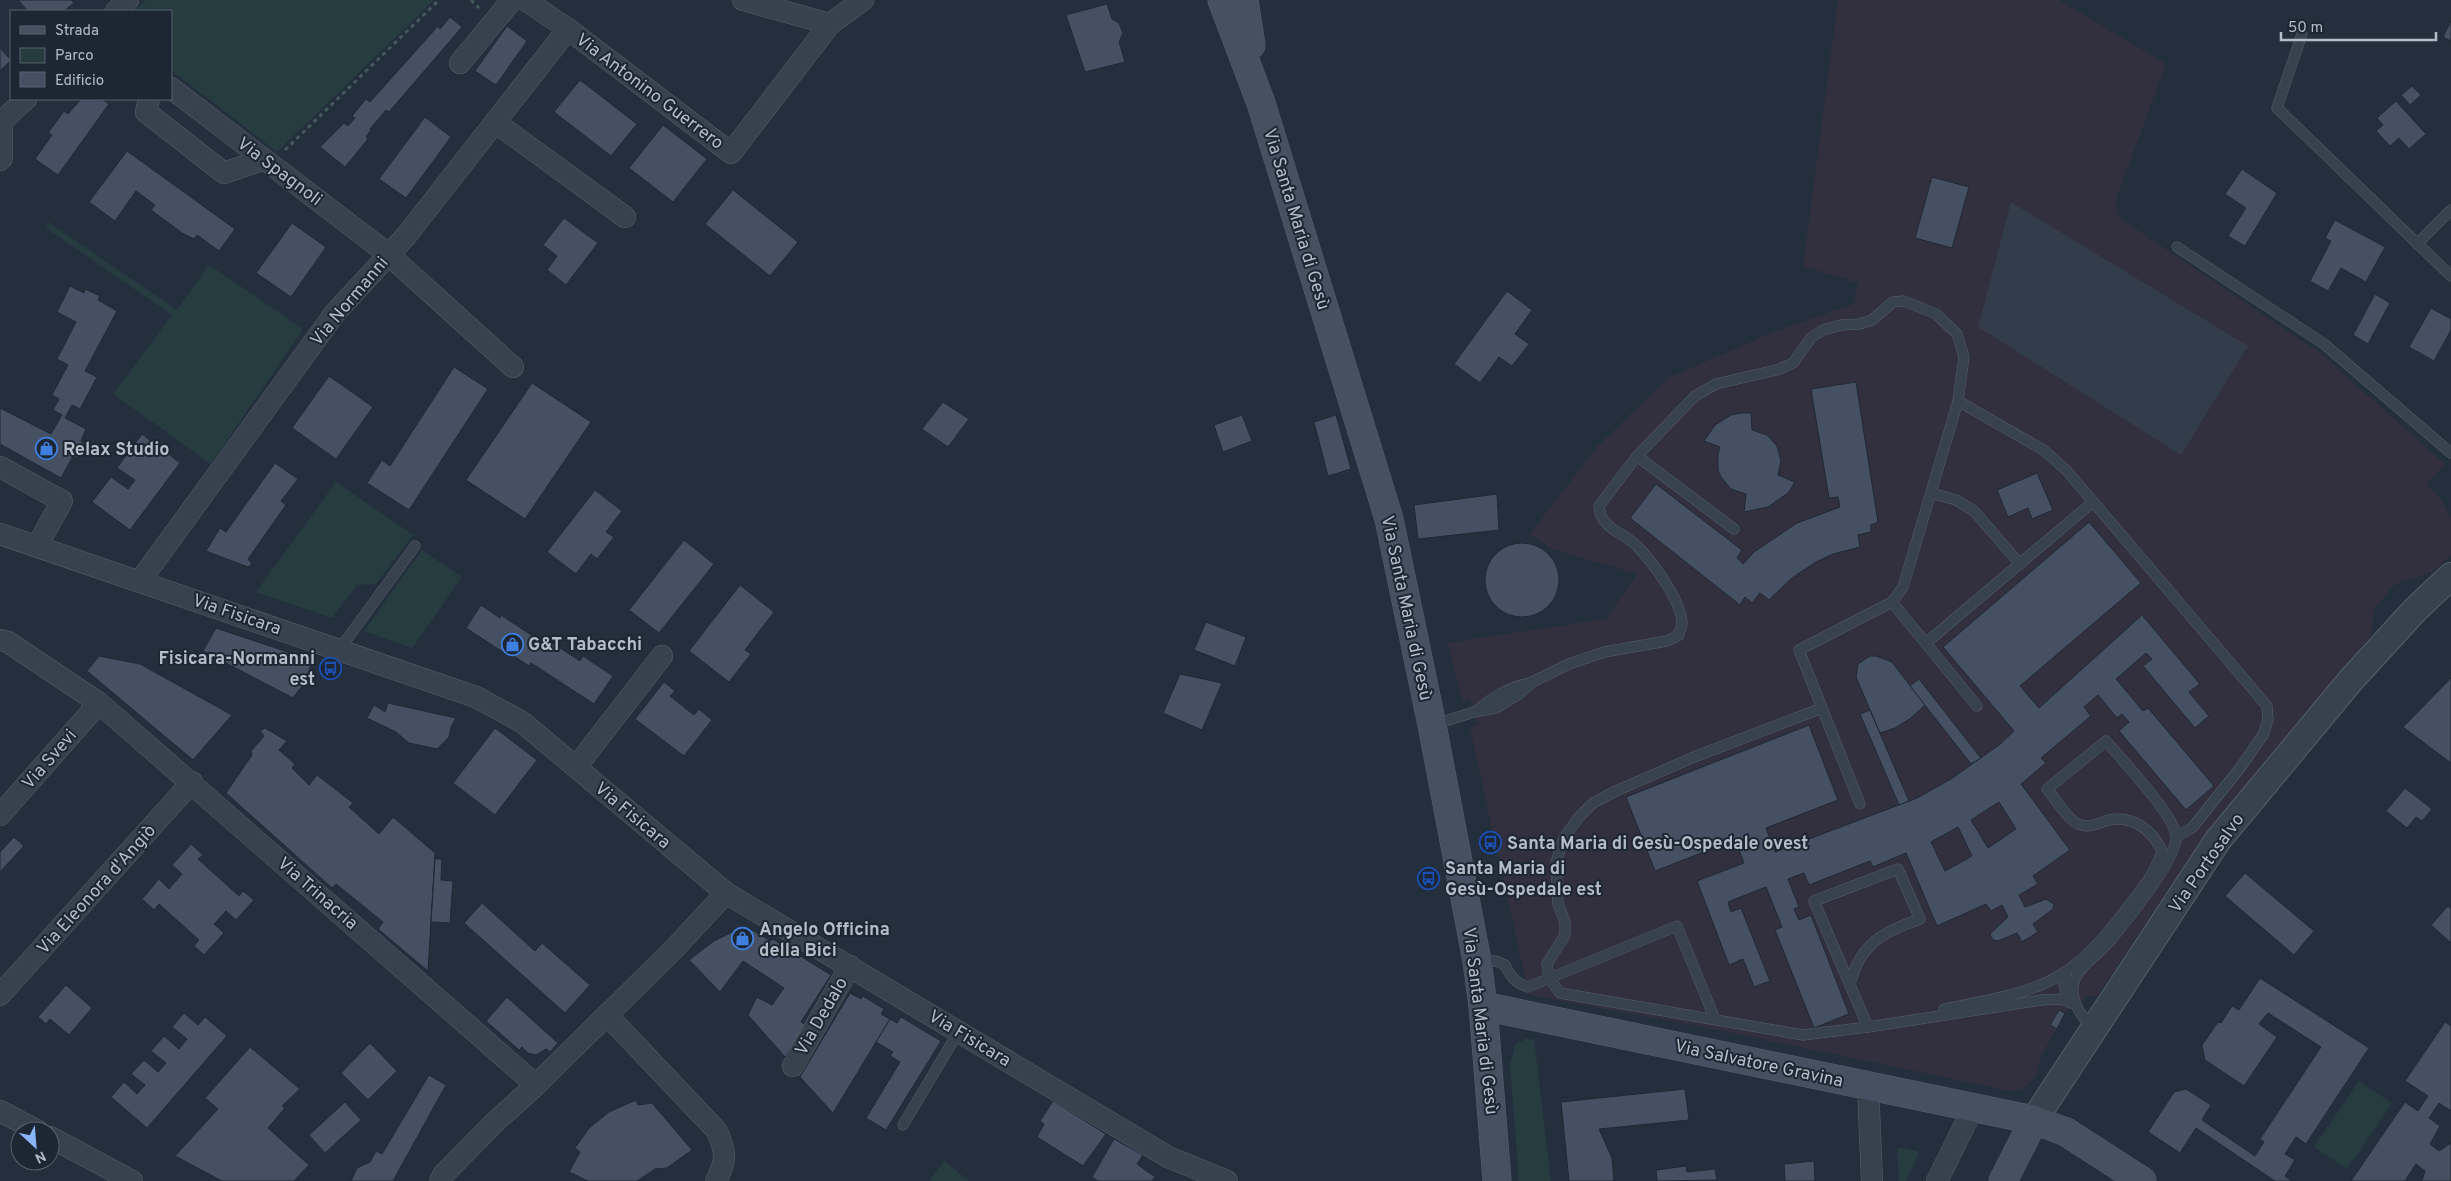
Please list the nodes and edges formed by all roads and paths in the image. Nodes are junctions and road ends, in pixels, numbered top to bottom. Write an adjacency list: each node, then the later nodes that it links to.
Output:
1 (128, 0): 9 (street)
2 (439, 0): 21 (path)
3 (512, 0): 13 (street)
4 (524, 0): 11 (street, Via Antonino Guerrero)
5 (743, 0): 10 (street)
6 (863, 0): 10 (street, Via Antonino Guerrero)
7 (1222, 0): 17 (main road)
8 (1244, 0): 17 (main road)
9 (117, 10)
10 (830, 24): 11 (street, Via Antonino Guerrero)
11 (568, 29): 18 (street, Via Normanni)
12 (2302, 34): 24 (lane)
13 (460, 63)
14 (172, 89): 21 (street, Via Spagnoli)
15 (25, 100): 19 (street)
16 (149, 100): 21 (street)
17 (1261, 103): 50 (main road, Via Santa Maria di Gesù)
18 (495, 122): 23 (street); 26 (street, Via Normanni)
19 (1, 123): 20 (street)
20 (0, 160)
21 (267, 161): 26 (street, Via Spagnoli)
22 (2451, 210): 24 (lane)
23 (625, 217)
24 (2418, 244): 27 (lane)
25 (2177, 248): 30 (lane)
26 (388, 254): 28 (street, Via Spagnoli); 41 (street, Via Normanni)
27 (2451, 276)
28 (513, 367)
29 (1958, 401): 31 (lane); 33 (lane); 34 (lane)
30 (2451, 453)
31 (1637, 456): 35 (lane); 50 (lane)
32 (0, 467): 37 (street)
33 (1931, 493): 39 (lane); 42 (lane)
34 (2093, 502): 39 (lane); 55 (lane)
35 (1734, 529)
36 (0, 534): 37 (street, Via Fisicara)
37 (37, 546): 41 (street, Via Fisicara)
38 (415, 546): 45 (lane)
39 (2020, 564): 44 (lane)
40 (2451, 576): 68 (street, Via Portosalvo)
41 (140, 581): 45 (street, Via Fisicara)
42 (1892, 602): 44 (lane); 49 (lane)
43 (0, 640): 47 (street, Via Trinacria)
44 (1926, 644): 48 (lane)
45 (339, 650): 51 (street, Via Fisicara)
46 (662, 656): 51 (street)
47 (98, 703): 52 (street, Via Trinacria); 54 (street, Via Svevi)
48 (1978, 706)
49 (1822, 708): 53 (lane); 60 (lane)
50 (1432, 726): 57 (main road, Via Santa Maria di Gesù)
51 (576, 767): 56 (street, Via Fisicara)
52 (192, 782): 62 (street, Via Eleonora d'Angiò); 71 (street, Via Trinacria)
53 (1860, 804)
54 (0, 815)
55 (2176, 836): 59 (lane); 63 (lane)
56 (726, 893): 58 (street, Via Fisicara); 65 (street)
57 (1477, 961): 60 (lane); 64 (main road, Via Santa Maria di Gesù)
58 (850, 966): 69 (street, Via Fisicara); 70 (street, Via Dedalo)
59 (2066, 974): 63 (lane); 67 (lane)
60 (1549, 978): 66 (lane); 66 (lane)
61 (1850, 985): 61 (lane); 67 (lane)
62 (0, 995)
63 (2072, 1003): 67 (lane); 68 (lane)
64 (1483, 1006): 72 (main road, Via Salvatore Gravina); 78 (main road, Via Santa Maria di Gesù)
65 (613, 1008): 71 (street); 82 (street)
66 (1715, 1019): 67 (lane)
67 (1868, 1027)
68 (2094, 1028): 75 (street, Via Portosalvo)
69 (959, 1031): 77 (lane); 83 (street, Via Fisicara)
70 (792, 1066)
71 (536, 1085): 81 (street)
72 (1868, 1086): 73 (main road, Via Salvatore Gravina); 86 (street)
73 (1973, 1108): 75 (main road, Via Salvatore Gravina); 87 (street)
74 (0, 1111): 76 (street)
75 (2034, 1120): 88 (main road, Via Portosalvo); 89 (main road, Via Salvatore Gravina)
76 (19, 1121)
77 (903, 1125)
78 (1494, 1126): 84 (main road); 85 (main road)
79 (60, 1142): 80 (street)
80 (132, 1181)
81 (440, 1181)
82 (716, 1181)
83 (1227, 1181)
84 (1497, 1181)
85 (1504, 1181)
86 (1872, 1181)
87 (1937, 1181)
88 (2003, 1181)
89 (2142, 1181)

